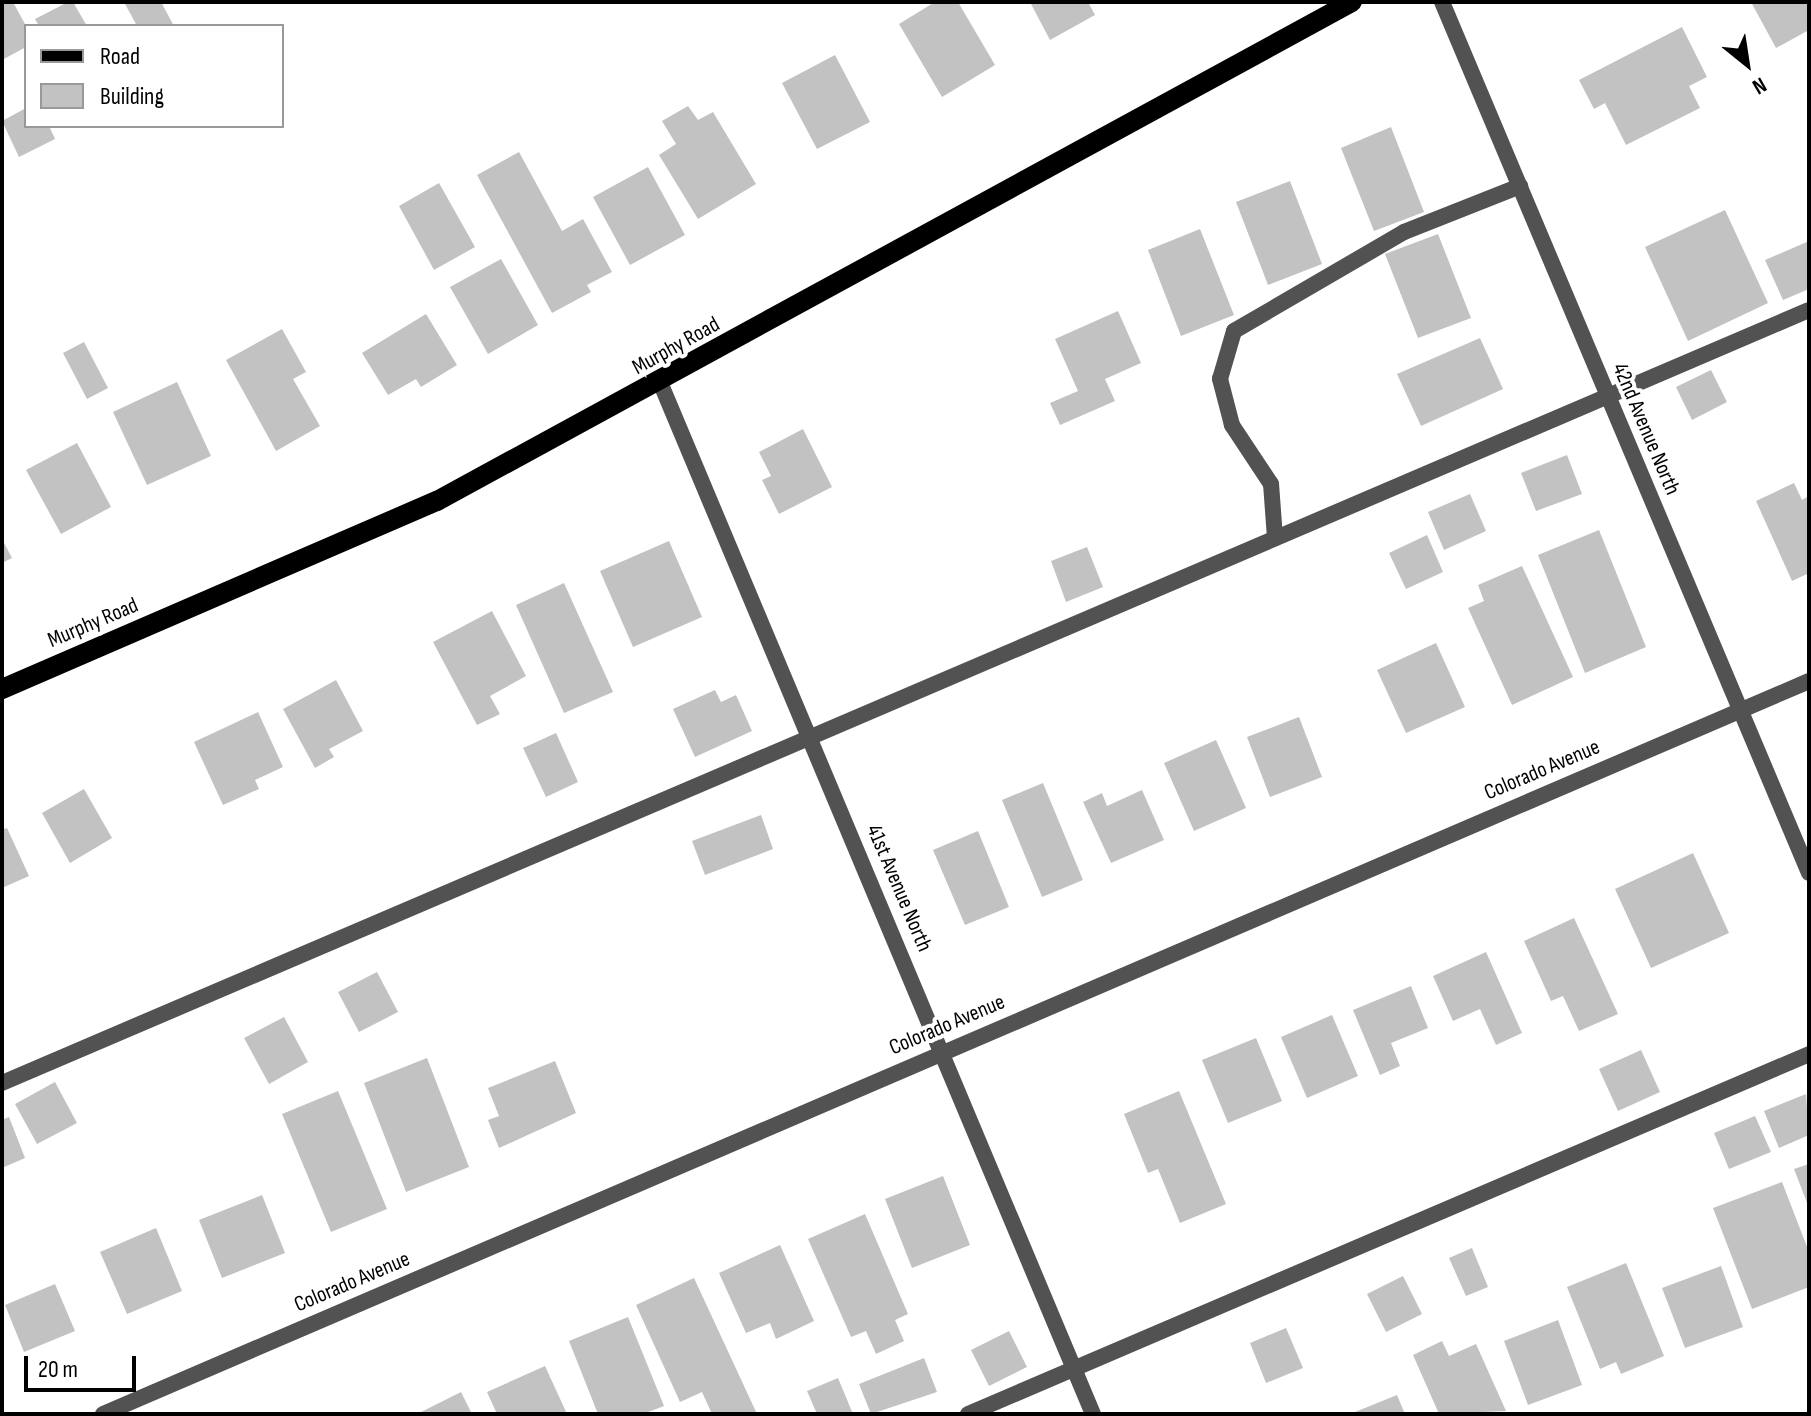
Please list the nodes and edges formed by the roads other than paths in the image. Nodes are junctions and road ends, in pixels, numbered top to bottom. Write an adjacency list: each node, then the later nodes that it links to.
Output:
1 (1352, 2): 5 (main road, Murphy Road)
2 (1442, 2): 3 (street, 42nd Avenue North)
3 (1520, 186): 6 (street, 42nd Avenue North); 7 (street)
4 (1809, 310): 6 (street)
5 (660, 382): 9 (main road, Murphy Road); 11 (street, 41st Avenue North)
6 (1608, 397): 7 (street); 10 (street, 42nd Avenue North)
7 (1275, 538): 11 (street)
8 (1809, 681): 10 (street, Colorado Avenue)
9 (2, 689)
10 (1740, 710): 12 (street, 42nd Avenue North); 13 (street, Colorado Avenue)
11 (810, 736): 13 (street, 41st Avenue North); 15 (street)
12 (1809, 873)
13 (944, 1050): 16 (street, 41st Avenue North); 17 (street, Colorado Avenue)
14 (1809, 1054): 16 (street)
15 (2, 1083)
16 (1073, 1365): 18 (street); 19 (street, 41st Avenue North)
17 (103, 1414)
18 (968, 1414)
19 (1093, 1414)

